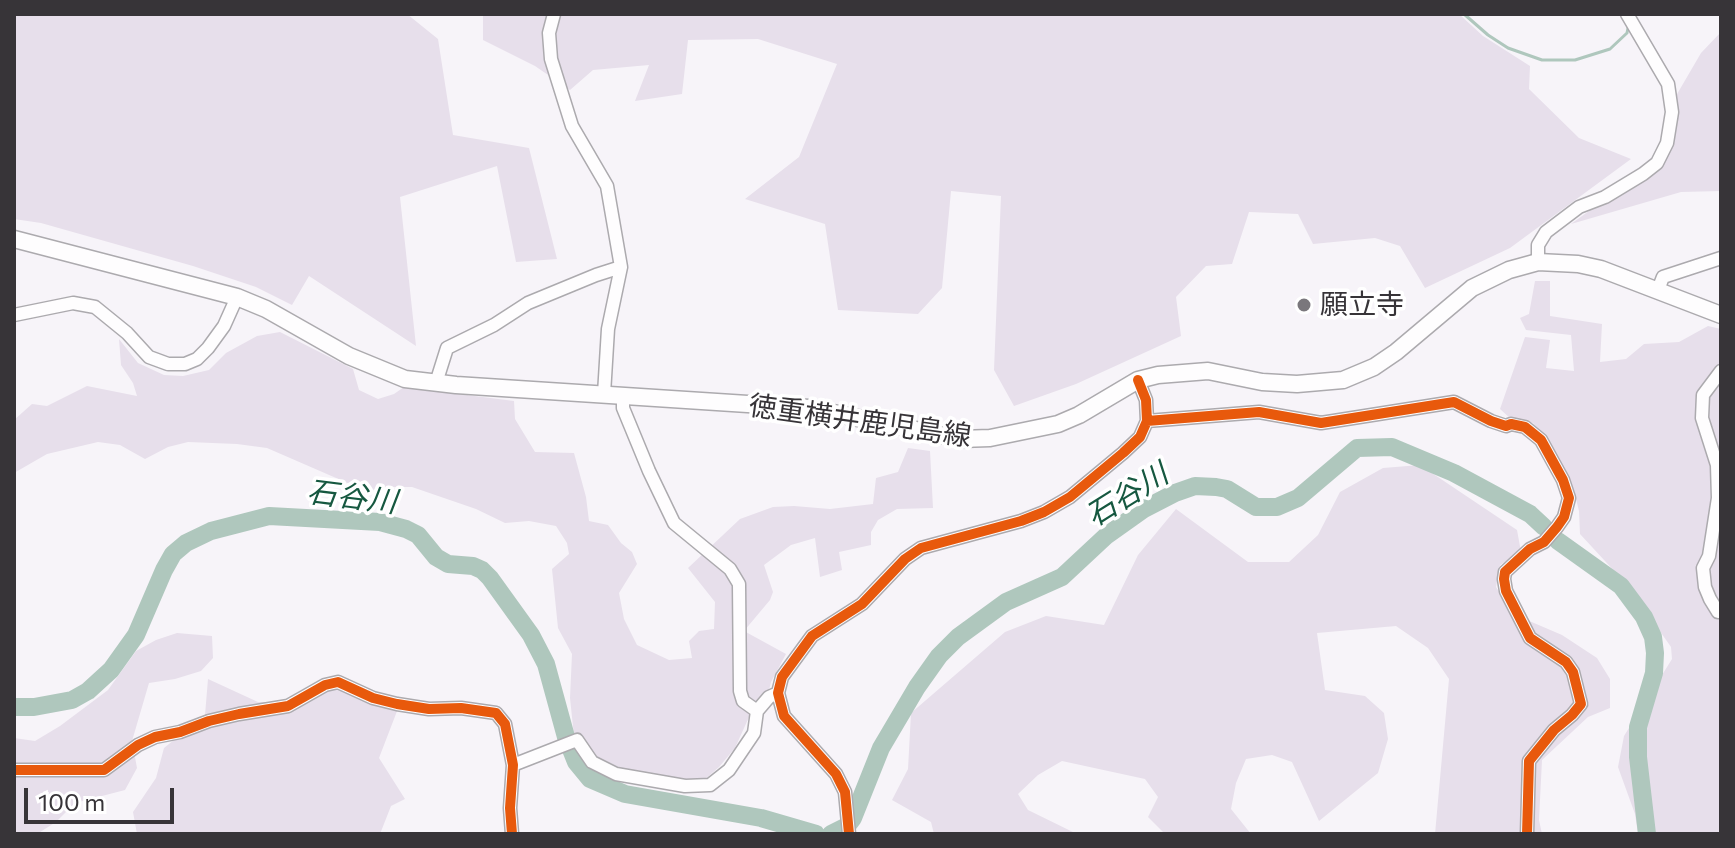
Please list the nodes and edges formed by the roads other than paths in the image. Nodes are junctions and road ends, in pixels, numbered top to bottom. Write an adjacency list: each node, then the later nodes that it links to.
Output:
1 (554, 14): 6 (street)
2 (1631, 19): 5 (street)
3 (14, 239): 8 (main road, 徳重横井鹿児島線)
4 (1721, 258): 7 (street)
5 (1538, 262): 7 (main road, 徳重横井鹿児島線); 12 (main road, 徳重横井鹿児島線)
6 (621, 267): 13 (street); 14 (street)
7 (1658, 290): 10 (main road, 徳重横井鹿児島線)
8 (237, 297): 9 (street); 13 (main road, 徳重横井鹿児島線)
9 (14, 315)
10 (1721, 315)
11 (1721, 371): 17 (street)
12 (1138, 380): 15 (main road, 徳重横井鹿児島線); 16 (street)
13 (436, 383): 14 (main road, 徳重横井鹿児島線)
14 (604, 394): 15 (main road, 徳重横井鹿児島線)
15 (623, 396): 19 (street)
16 (1147, 421): 18 (street); 24 (street)
17 (1721, 612)
18 (778, 693): 19 (street); 22 (street)
19 (757, 711): 20 (street)
20 (513, 765): 21 (street); 23 (street)
21 (14, 770)
22 (849, 832)
23 (512, 834)
24 (1527, 834)

